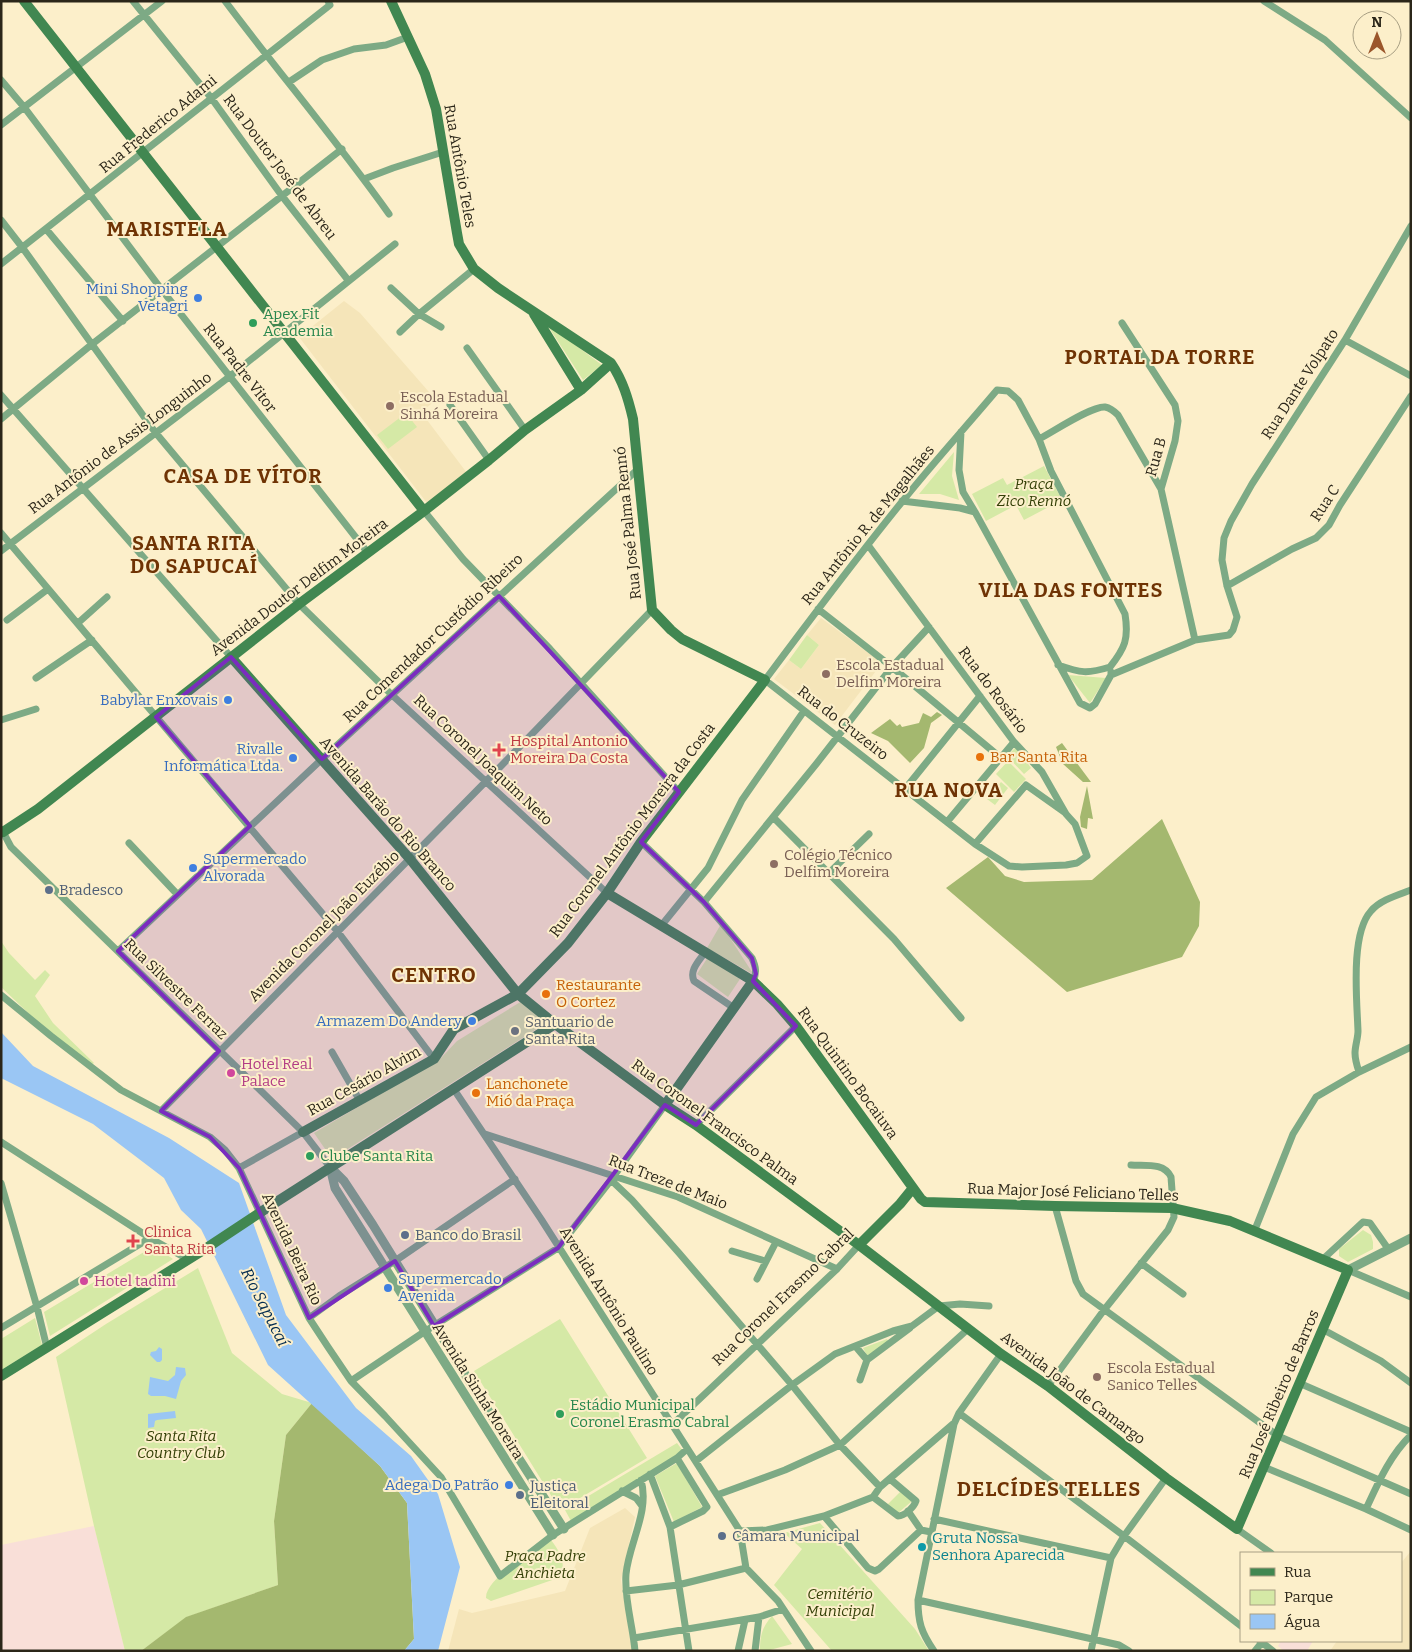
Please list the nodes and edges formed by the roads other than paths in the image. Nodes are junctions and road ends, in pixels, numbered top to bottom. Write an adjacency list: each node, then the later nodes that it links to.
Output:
1 (24, 1): 11 (main road)
2 (133, 1): 8 (street, Rua Doutor José de Abreu)
3 (162, 1): 8 (street)
4 (225, 1): 10 (street)
5 (391, 1): 9 (main road, Rua Antônio Teles)
6 (1264, 1): 16 (street)
7 (329, 3): 10 (street, Rua Frederico Adami)
8 (144, 15): 11 (street); 14 (street, Rua Doutor José de Abreu)
9 (408, 38): 13 (street); 19 (main road, Rua Antônio Teles)
10 (266, 55): 13 (street); 14 (street, Rua Frederico Adami)
11 (76, 68): 15 (street); 20 (main road)
12 (1, 80): 15 (street, Rua Padre Vitor)
13 (288, 82): 18 (street)
14 (212, 99): 20 (street, Rua Frederico Adami); 23 (street, Rua Doutor José de Abreu)
15 (24, 107): 17 (street); 22 (street, Rua Padre Vitor)
16 (1411, 118)
17 (1, 125)
18 (342, 149): 21 (street); 23 (street)
19 (443, 152): 21 (street); 32 (main road, Rua Antônio Teles)
20 (142, 154): 22 (street, Rua Frederico Adami); 30 (main road)
21 (364, 179): 24 (street)
22 (90, 196): 27 (street, Rua Frederico Adami); 35 (street, Rua Padre Vitor)
23 (282, 196): 30 (street); 33 (street, Rua Doutor José de Abreu)
24 (389, 214)
25 (1, 220): 29 (street, Rua Coronel Joaquim Neto)
26 (1411, 226): 43 (street, Rua Dante Volpato)
27 (46, 229): 29 (street, Rua Frederico Adami); 38 (street)
28 (394, 244): 33 (street, Rua Antônio de Assis Longuinho)
29 (22, 247): 31 (street, Rua Frederico Adami); 44 (street, Rua Coronel Joaquim Neto)
30 (216, 248): 35 (street); 41 (main road)
31 (1, 264)
32 (474, 269): 36 (main road, Rua Antônio Teles); 37 (street)
33 (348, 280): 41 (street, Rua Antônio de Assis Longuinho)
34 (391, 288): 37 (street)
35 (162, 290): 38 (street); 48 (street, Rua Padre Vitor)
36 (532, 311): 46 (main road, Rua Antônio Teles); 49 (main road, Rua Antônio Teles)
37 (420, 314): 40 (street); 42 (street)
38 (123, 321): 44 (street)
39 (1122, 323): 62 (street, Rua B)
40 (442, 327)
41 (283, 332): 48 (street, Rua Antônio de Assis Longuinho); 64 (main road)
42 (400, 332)
43 (1345, 340): 47 (street); 71 (street, Rua Dante Volpato)
44 (91, 345): 53 (street); 56 (street, Rua Coronel Joaquim Neto)
45 (467, 348): 55 (street)
46 (611, 363): 49 (main road, Avenida Doutor Delfim Moreira); 60 (main road, Rua José Palma Rennó)
47 (1411, 376)
48 (229, 377): 56 (street, Rua Antônio de Assis Longuinho); 70 (street, Rua Padre Vitor)
49 (581, 390): 55 (main road, Avenida Doutor Delfim Moreira)
50 (1, 395): 53 (street)
51 (1411, 396): 71 (street, Rua C)
52 (450, 405): 59 (street)
53 (14, 410): 54 (street); 61 (street)
54 (1, 419)
55 (525, 430): 59 (main road, Avenida Doutor Delfim Moreira)
56 (155, 432): 61 (street, Rua Antônio de Assis Longuinho); 75 (street, Rua Coronel Joaquim Neto)
57 (961, 432): 58 (street, Rua Antônio R. de Magalhães); 63 (street, Rua Antônio R. de Magalhães); 65 (street)
58 (1039, 439): 62 (street); 86 (street)
59 (489, 460): 64 (main road, Avenida Doutor Delfim Moreira)
60 (638, 469): 73 (street, Rua Comendador Custódio Ribeiro); 77 (main road, Rua José Palma Rennó)
61 (84, 488): 67 (street, Rua Antônio de Assis Longuinho); 83 (street)
62 (1161, 489): 82 (street, Rua B)
63 (902, 502): 65 (street); 68 (street, Rua Antônio R. de Magalhães)
64 (424, 511): 70 (main road, Avenida Doutor Delfim Moreira); 73 (street)
65 (975, 512): 84 (street)
66 (1, 533): 67 (street)
67 (11, 544): 69 (street, Rua Antônio de Assis Longuinho); 72 (street)
68 (868, 544): 76 (street, Rua Antônio R. de Magalhães); 80 (street, Rua do Rosário)
69 (1, 551)
70 (368, 552): 75 (main road, Avenida Doutor Delfim Moreira)
71 (1227, 586): 82 (street, Rua Dante Volpato)
72 (48, 589): 78 (street); 79 (street)
73 (499, 596): 89 (street); 90 (street, Rua Comendador Custódio Ribeiro)
74 (108, 597): 79 (street)
75 (299, 604): 83 (main road, Avenida Doutor Delfim Moreira); 90 (street, Rua Coronel Joaquim Neto)
76 (818, 609): 85 (street); 88 (street, Rua Antônio R. de Magalhães)
77 (652, 610): 88 (main road, Rua José Palma Rennó); 89 (street, Avenida Coronel João Euzébio)
78 (7, 620)
79 (78, 623): 81 (street)
80 (929, 627): 85 (street); 91 (street, Rua do Rosário)
81 (92, 640): 87 (street); 94 (street)
82 (1194, 640): 86 (street, Rua Dante Volpato)
83 (231, 657): 94 (main road, Avenida Doutor Delfim Moreira); 100 (main road, Avenida Barão do Rio Branco)
84 (1058, 665): 86 (street, Rua Dante Volpato); 86 (street)
85 (892, 667): 96 (street); 97 (street)
86 (1111, 671)
87 (36, 678)
88 (765, 680): 93 (street, Rua do Cruzeiro); 103 (main road, Rua Coronel Antônio Moreira da Costa)
89 (581, 684): 101 (street, Avenida Coronel João Euzébio); 103 (street)
90 (392, 695): 100 (street, Rua Comendador Custódio Ribeiro); 101 (street, Rua Coronel Joaquim Neto)
91 (980, 696): 96 (street); 98 (street, Rua do Rosário)
92 (36, 709): 95 (street)
93 (804, 711): 97 (street, Rua do Cruzeiro); 116 (street)
94 (156, 717): 107 (street); 108 (main road, Avenida Doutor Delfim Moreira)
95 (1, 720)
96 (958, 721): 99 (street); 102 (street)
97 (837, 735): 102 (street, Rua do Cruzeiro); 105 (street)
98 (1014, 742): 99 (street); 104 (street, Rua do Rosário)
99 (1001, 758): 106 (street)
100 (322, 759): 107 (street, Rua Comendador Custódio Ribeiro); 114 (main road, Avenida Barão do Rio Branco)
101 (486, 780): 114 (street, Avenida Coronel João Euzébio); 118 (street, Rua Coronel Joaquim Neto)
102 (905, 789): 106 (street, Rua do Cruzeiro)
103 (679, 792): 111 (main road, Rua Coronel Antônio Moreira da Costa)
104 (1066, 814): 112 (street); 113 (street, Rua do Rosário)
105 (772, 817): 115 (street); 120 (street)
106 (947, 822): 112 (street, Rua do Cruzeiro)
107 (250, 826): 119 (street, Rua Comendador Custódio Ribeiro); 122 (street)
108 (2, 832): 123 (street, Rua Silvestre Ferraz)
109 (869, 834): 115 (street)
110 (129, 842): 119 (street)
111 (641, 842): 116 (street); 118 (main road, Rua Coronel Antônio Moreira da Costa)
112 (975, 844): 113 (street, Rua do Cruzeiro)
113 (1087, 856)
114 (410, 859): 122 (street, Avenida Coronel João Euzébio); 126 (main road, Avenida Barão do Rio Branco)
115 (829, 873): 129 (street)
116 (690, 890): 120 (street); 121 (street)
117 (1411, 890): 136 (street)
118 (607, 893): 121 (main road, Rua Quintino Bocaiuva); 126 (main road, Rua Coronel Antônio Moreira da Costa)
119 (177, 894): 123 (street, Rua Comendador Custódio Ribeiro)
120 (704, 902): 125 (street)
121 (661, 926): 124 (main road, Rua Quintino Bocaiuva)
122 (338, 932): 133 (street, Avenida Coronel João Euzébio); 135 (street)
123 (118, 951): 133 (street, Rua Silvestre Ferraz)
124 (705, 952): 125 (main road, Rua Quintino Bocaiuva); 128 (street)
125 (753, 981): 128 (main road); 131 (main road, Rua Quintino Bocaiuva)
126 (518, 994): 130 (main road, Avenida Barão do Rio Branco); 135 (main road, Rua Cesário Alvim)
127 (1, 995): 140 (street, Avenida Beira Rio)
128 (734, 1008): 139 (main road)
129 (961, 1018)
130 (555, 1024): 137 (main road); 139 (main road, Rua Coronel Francisco Palma)
131 (796, 1026): 141 (street); 151 (main road, Rua Quintino Bocaiuva)
132 (1411, 1047): 136 (street)
133 (219, 1051): 140 (street, Avenida Coronel João Euzébio); 142 (street, Rua Silvestre Ferraz)
134 (332, 1052): 138 (street)
135 (434, 1058): 138 (main road, Rua Cesário Alvim)
136 (1359, 1072): 154 (street)
137 (453, 1088): 143 (street, Avenida Antônio Paulino); 146 (main road)
138 (360, 1101): 142 (main road, Rua Cesário Alvim)
139 (665, 1105): 141 (main road, Rua Coronel Francisco Palma); 148 (street)
140 (161, 1110): 147 (street, Avenida Beira Rio)
141 (696, 1125): 158 (main road, Rua Coronel Francisco Palma)
142 (303, 1132): 146 (street, Rua Silvestre Ferraz); 147 (street, Rua Cesário Alvim)
143 (485, 1134): 148 (street, Rua Treze de Maio); 149 (street, Avenida Antônio Paulino)
144 (1, 1142): 155 (street)
145 (1132, 1165): 153 (street)
146 (330, 1167): 162 (main road, bridge); 164 (street, Avenida Sinhá Moreira); 167 (street, Avenida Sinhá Moreira)
147 (239, 1168): 177 (street, Avenida Beira Rio)
148 (612, 1178): 157 (street, Rua Treze de Maio); 159 (street); 184 (street)
149 (515, 1179): 159 (street, Avenida Antônio Paulino); 164 (street)
150 (1, 1183): 175 (street)
151 (913, 1188): 152 (main road, Rua Major José Feliciano Telles); 158 (main road, Rua Coronel Erasmo Cabral)
152 (1055, 1206): 153 (main road, Rua Major José Feliciano Telles); 176 (street)
153 (1172, 1208): 154 (main road, Rua Major José Feliciano Telles); 166 (street)
154 (1254, 1232): 163 (main road, Rua Major José Feliciano Telles)
155 (150, 1238): 162 (street); 175 (street)
156 (1411, 1238): 160 (street)
157 (776, 1242): 165 (street); 168 (street, Rua Treze de Maio)
158 (858, 1245): 168 (street, Rua Coronel Erasmo Cabral); 173 (main road, Avenida João de Camargo)
159 (558, 1248): 178 (street); 200 (street, Avenida Antônio Paulino)
160 (1389, 1250): 163 (street); 169 (street)
161 (732, 1252): 165 (street)
162 (188, 1260): 186 (main road)
163 (1322, 1260): 169 (main road, Rua Major José Feliciano Telles)
164 (395, 1261): 167 (street); 178 (street, Avenida Sinhá Moreira)
165 (765, 1261): 170 (street)
166 (1141, 1263): 171 (street); 176 (street)
167 (385, 1267): 177 (street); 183 (street, Avenida Sinhá Moreira)
168 (837, 1269): 184 (street, Rua Coronel Erasmo Cabral)
169 (1348, 1270): 172 (street); 182 (main road, Rua José Ribeiro de Barros)
170 (757, 1279)
171 (1183, 1294)
172 (1411, 1297)
173 (939, 1306): 174 (street); 179 (street); 181 (main road, Avenida João de Camargo)
174 (990, 1306)
175 (37, 1307): 180 (street); 186 (street)
176 (1104, 1310): 197 (street); 202 (street)
177 (309, 1318): 192 (street, Avenida Beira Rio)
178 (434, 1326): 183 (street); 190 (street, Avenida Sinhá Moreira)
179 (912, 1326): 185 (street); 188 (street)
180 (1, 1328)
181 (968, 1329): 187 (main road, Avenida João de Camargo); 203 (street)
182 (1322, 1329): 193 (main road, Rua José Ribeiro de Barros); 194 (street)
183 (424, 1332): 192 (street); 195 (street, Avenida Sinhá Moreira)
184 (757, 1345): 196 (street); 200 (street, Rua Coronel Erasmo Cabral)
185 (856, 1347): 188 (street); 196 (street)
186 (47, 1348): 189 (main road)
187 (1001, 1354): 197 (main road, Avenida João de Camargo); 198 (street)
188 (867, 1360): 191 (street)
189 (1, 1376)
190 (468, 1379): 195 (street); 224 (street, Avenida Sinhá Moreira)
191 (860, 1380)
192 (351, 1381): 230 (street, Avenida Beira Rio)
193 (1299, 1383): 201 (street); 202 (main road, Rua José Ribeiro de Barros)
194 (1411, 1383)
195 (458, 1385): 230 (street, Avenida Sinhá Moreira)
196 (792, 1386): 203 (street); 206 (street)
197 (1048, 1386): 209 (main road, Avenida João de Camargo)
198 (959, 1413): 199 (street); 231 (street)
199 (954, 1424): 210 (street); 222 (street)
200 (672, 1425): 204 (street, Avenida Antônio Paulino)
201 (1411, 1433): 212 (street)
202 (1278, 1436): 207 (main road, Rua José Ribeiro de Barros); 212 (street)
203 (840, 1445): 213 (street); 216 (street)
204 (687, 1449): 205 (street); 206 (street, Avenida Antônio Paulino)
205 (677, 1458): 208 (street); 223 (street)
206 (696, 1461): 216 (street, Avenida Antônio Paulino)
207 (1264, 1467): 219 (street); 225 (main road, Rua José Ribeiro de Barros)
208 (650, 1474): 211 (street); 223 (street)
209 (1166, 1478): 225 (main road, Avenida João de Camargo); 231 (street)
210 (890, 1479): 213 (street); 220 (street)
211 (641, 1480): 214 (street); 218 (street)
212 (1380, 1480): 215 (street); 219 (street)
213 (880, 1487): 217 (street)
214 (622, 1492): 218 (street); 224 (street)
215 (1411, 1494)
216 (717, 1495): 226 (street, Avenida Antônio Paulino)
217 (873, 1496): 220 (street); 221 (street)
218 (642, 1506): 236 (street)
219 (1366, 1509): 228 (street)
220 (908, 1512): 227 (street)
221 (824, 1516): 226 (street); 227 (street)
222 (934, 1519): 229 (street); 233 (street)
223 (670, 1528): 235 (street)
224 (564, 1529): 230 (street)
225 (1237, 1529): 232 (street, Avenida João de Camargo)
226 (740, 1530): 234 (street)
227 (921, 1530): 229 (street)
228 (1411, 1530)
229 (931, 1532): 237 (street)
230 (552, 1536)
231 (1124, 1536): 233 (street); 241 (street)
232 (1270, 1552)
233 (1111, 1558): 244 (street)
234 (746, 1568): 235 (street); 238 (street)
235 (678, 1585): 236 (street); 242 (street)
236 (626, 1591): 243 (street)
237 (918, 1600): 244 (street); 251 (street)
238 (783, 1609): 239 (street); 250 (street)
239 (760, 1617): 240 (street); 249 (street)
240 (745, 1620): 242 (street); 248 (street)
241 (1240, 1625)
242 (685, 1630): 243 (street); 247 (street)
243 (634, 1638): 246 (street)
244 (1093, 1640): 252 (street); 253 (street)
245 (1263, 1642): 254 (street)
246 (635, 1651)
247 (689, 1651)
248 (738, 1651)
249 (755, 1651)
250 (811, 1651)
251 (934, 1651)
252 (1091, 1651)
253 (1129, 1651)
254 (1274, 1651)

